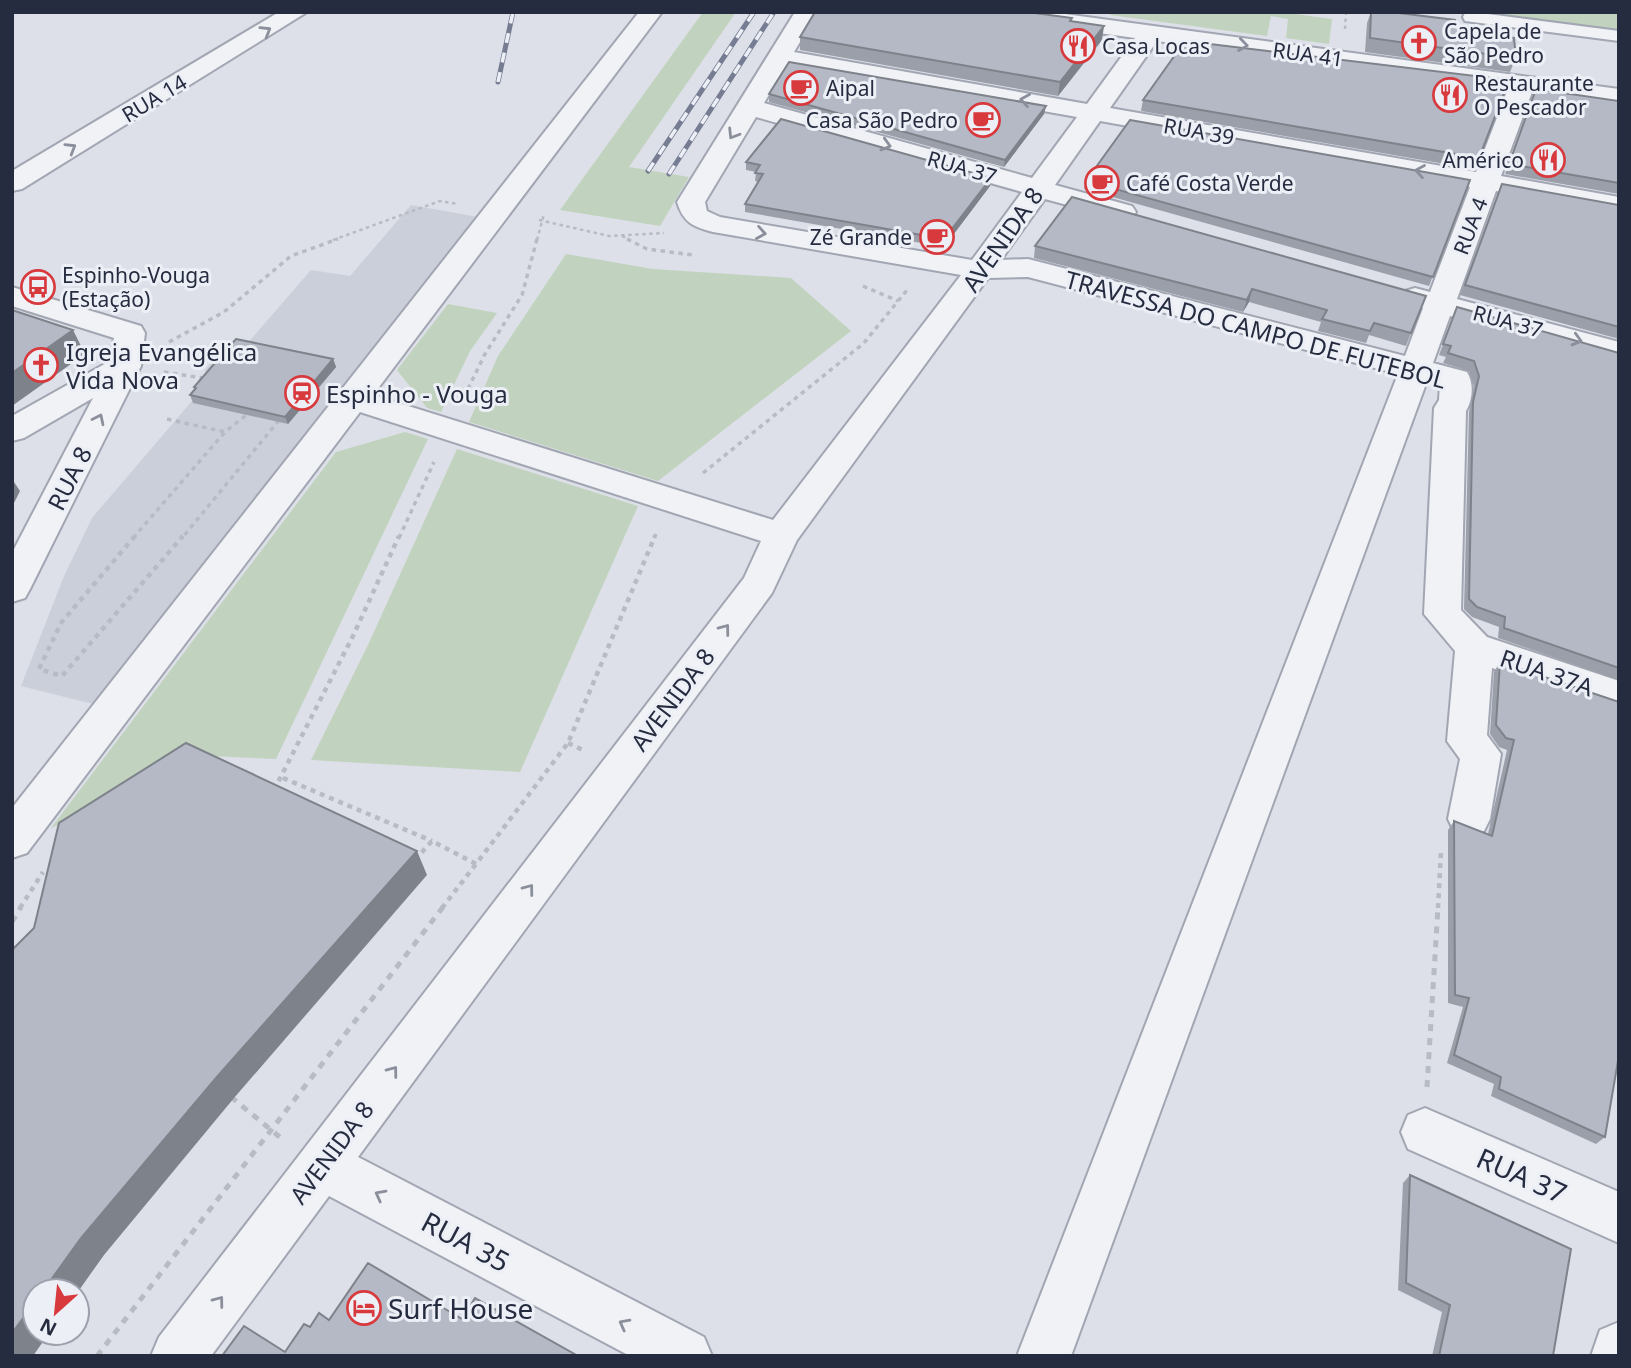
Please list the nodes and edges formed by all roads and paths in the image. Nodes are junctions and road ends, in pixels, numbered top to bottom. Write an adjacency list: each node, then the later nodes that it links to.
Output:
1 (296, 12): 13 (street, RUA 14, one-way to 1)
2 (651, 12): 18 (street)
3 (807, 12): 8 (street)
4 (997, 12): 6 (street, RUA 41)
5 (1471, 17): 7 (lane)
6 (1151, 33): 9 (street, RUA 41, one-way to 9); 12 (street, AVENIDA 8)
7 (1619, 36)
8 (779, 57): 11 (street); 12 (street, RUA 39, one-way to 8)
9 (1523, 83): 10 (street, RUA 41); 14 (street, RUA 4)
10 (1619, 97)
11 (750, 107): 15 (street, RUA 37, one-way to 15); 22 (street, TRAVESSA DO CAMPO DE FUTEBOL, one-way to 22)
12 (1092, 112): 14 (street, RUA 39, one-way to 12); 15 (street, AVENIDA 8)
13 (12, 183)
14 (1487, 183): 16 (street, RUA 39); 26 (street, RUA 4)
15 (1038, 188): 19 (street, RUA 37); 23 (street, AVENIDA 8)
16 (1619, 205)
17 (547, 208): 20 (path)
18 (495, 212): 20 (path); 28 (path); 30 (street)
19 (1145, 219)
20 (541, 220): 21 (path); 33 (path)
21 (656, 232)
22 (930, 261): 23 (street, TRAVESSA DO CAMPO DE FUTEBOL); 35 (path)
23 (981, 270): 29 (street, TRAVESSA DO CAMPO DE FUTEBOL); 37 (street, AVENIDA 8)
24 (1387, 289): 26 (street, RUA 37)
25 (12, 296): 28 (street)
26 (1440, 304): 27 (street, RUA 37, one-way to 27); 29 (street, RUA 4)
27 (1619, 352)
28 (125, 366): 32 (street); 38 (street, RUA 8, one-way to 28)
29 (1415, 368): 39 (street, TRAVESSA DO CAMPO DE FUTEBOL); 59 (street, RUA 4)
30 (353, 399): 33 (street); 44 (street)
31 (167, 419): 34 (path)
32 (12, 430)
33 (448, 430): 37 (street); 41 (path)
34 (225, 432): 34 (path)
35 (694, 481)
36 (659, 527): 47 (path)
37 (781, 535): 53 (street, AVENIDA 8, one-way to 37)
38 (12, 589)
39 (1475, 647): 40 (street, RUA 37A); 43 (street)
40 (1619, 696)
41 (283, 778): 42 (path); 45 (path)
42 (271, 795)
43 (1469, 819): 52 (path)
44 (12, 840)
45 (432, 841): 47 (path); 48 (path)
46 (48, 864): 49 (path)
47 (476, 864): 51 (path)
48 (410, 867)
49 (12, 922)
50 (223, 1092): 51 (path)
51 (271, 1131): 53 (path); 56 (path)
52 (1425, 1132): 54 (street, RUA 37)
53 (322, 1165): 57 (street, AVENIDA 8, one-way to 53); 58 (street, RUA 35, one-way to 53)
54 (1619, 1218)
55 (1619, 1349): 60 (street)
56 (97, 1356)
57 (178, 1356)
58 (684, 1356)
59 (1044, 1356)
60 (1618, 1356)

